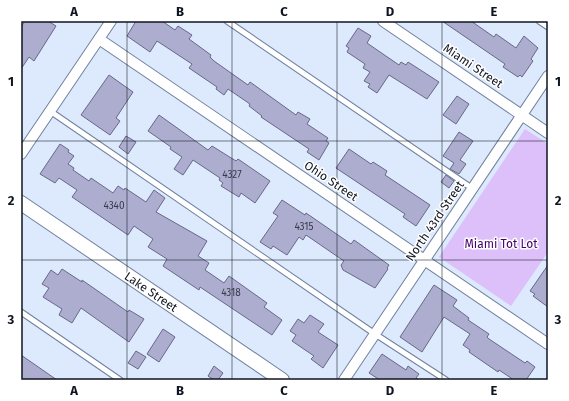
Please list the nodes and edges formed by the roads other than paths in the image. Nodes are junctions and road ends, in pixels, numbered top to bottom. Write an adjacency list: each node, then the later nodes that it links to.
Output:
1 (111, 21): 6 (street)
2 (227, 21): 12 (lane)
3 (383, 21): 9 (street, Miami Street)
4 (539, 21): 5 (lane)
5 (548, 27)
6 (99, 39): 8 (street); 14 (street, Ohio Street)
7 (548, 76): 9 (street, North 43rd Street)
8 (50, 111): 11 (street); 16 (lane)
9 (522, 115): 10 (street, Miami Street); 12 (street, North 43rd Street)
10 (548, 133)
11 (21, 154)
12 (473, 188): 14 (street, North 43rd Street)
13 (21, 204): 19 (main road, Lake Street)
14 (425, 260): 16 (street, North 43rd Street); 17 (street, Ohio Street)
15 (21, 312): 18 (lane)
16 (375, 334): 20 (street, North 43rd Street); 21 (lane)
17 (548, 344)
18 (120, 380)
19 (282, 380)
20 (344, 380)
21 (446, 380)

